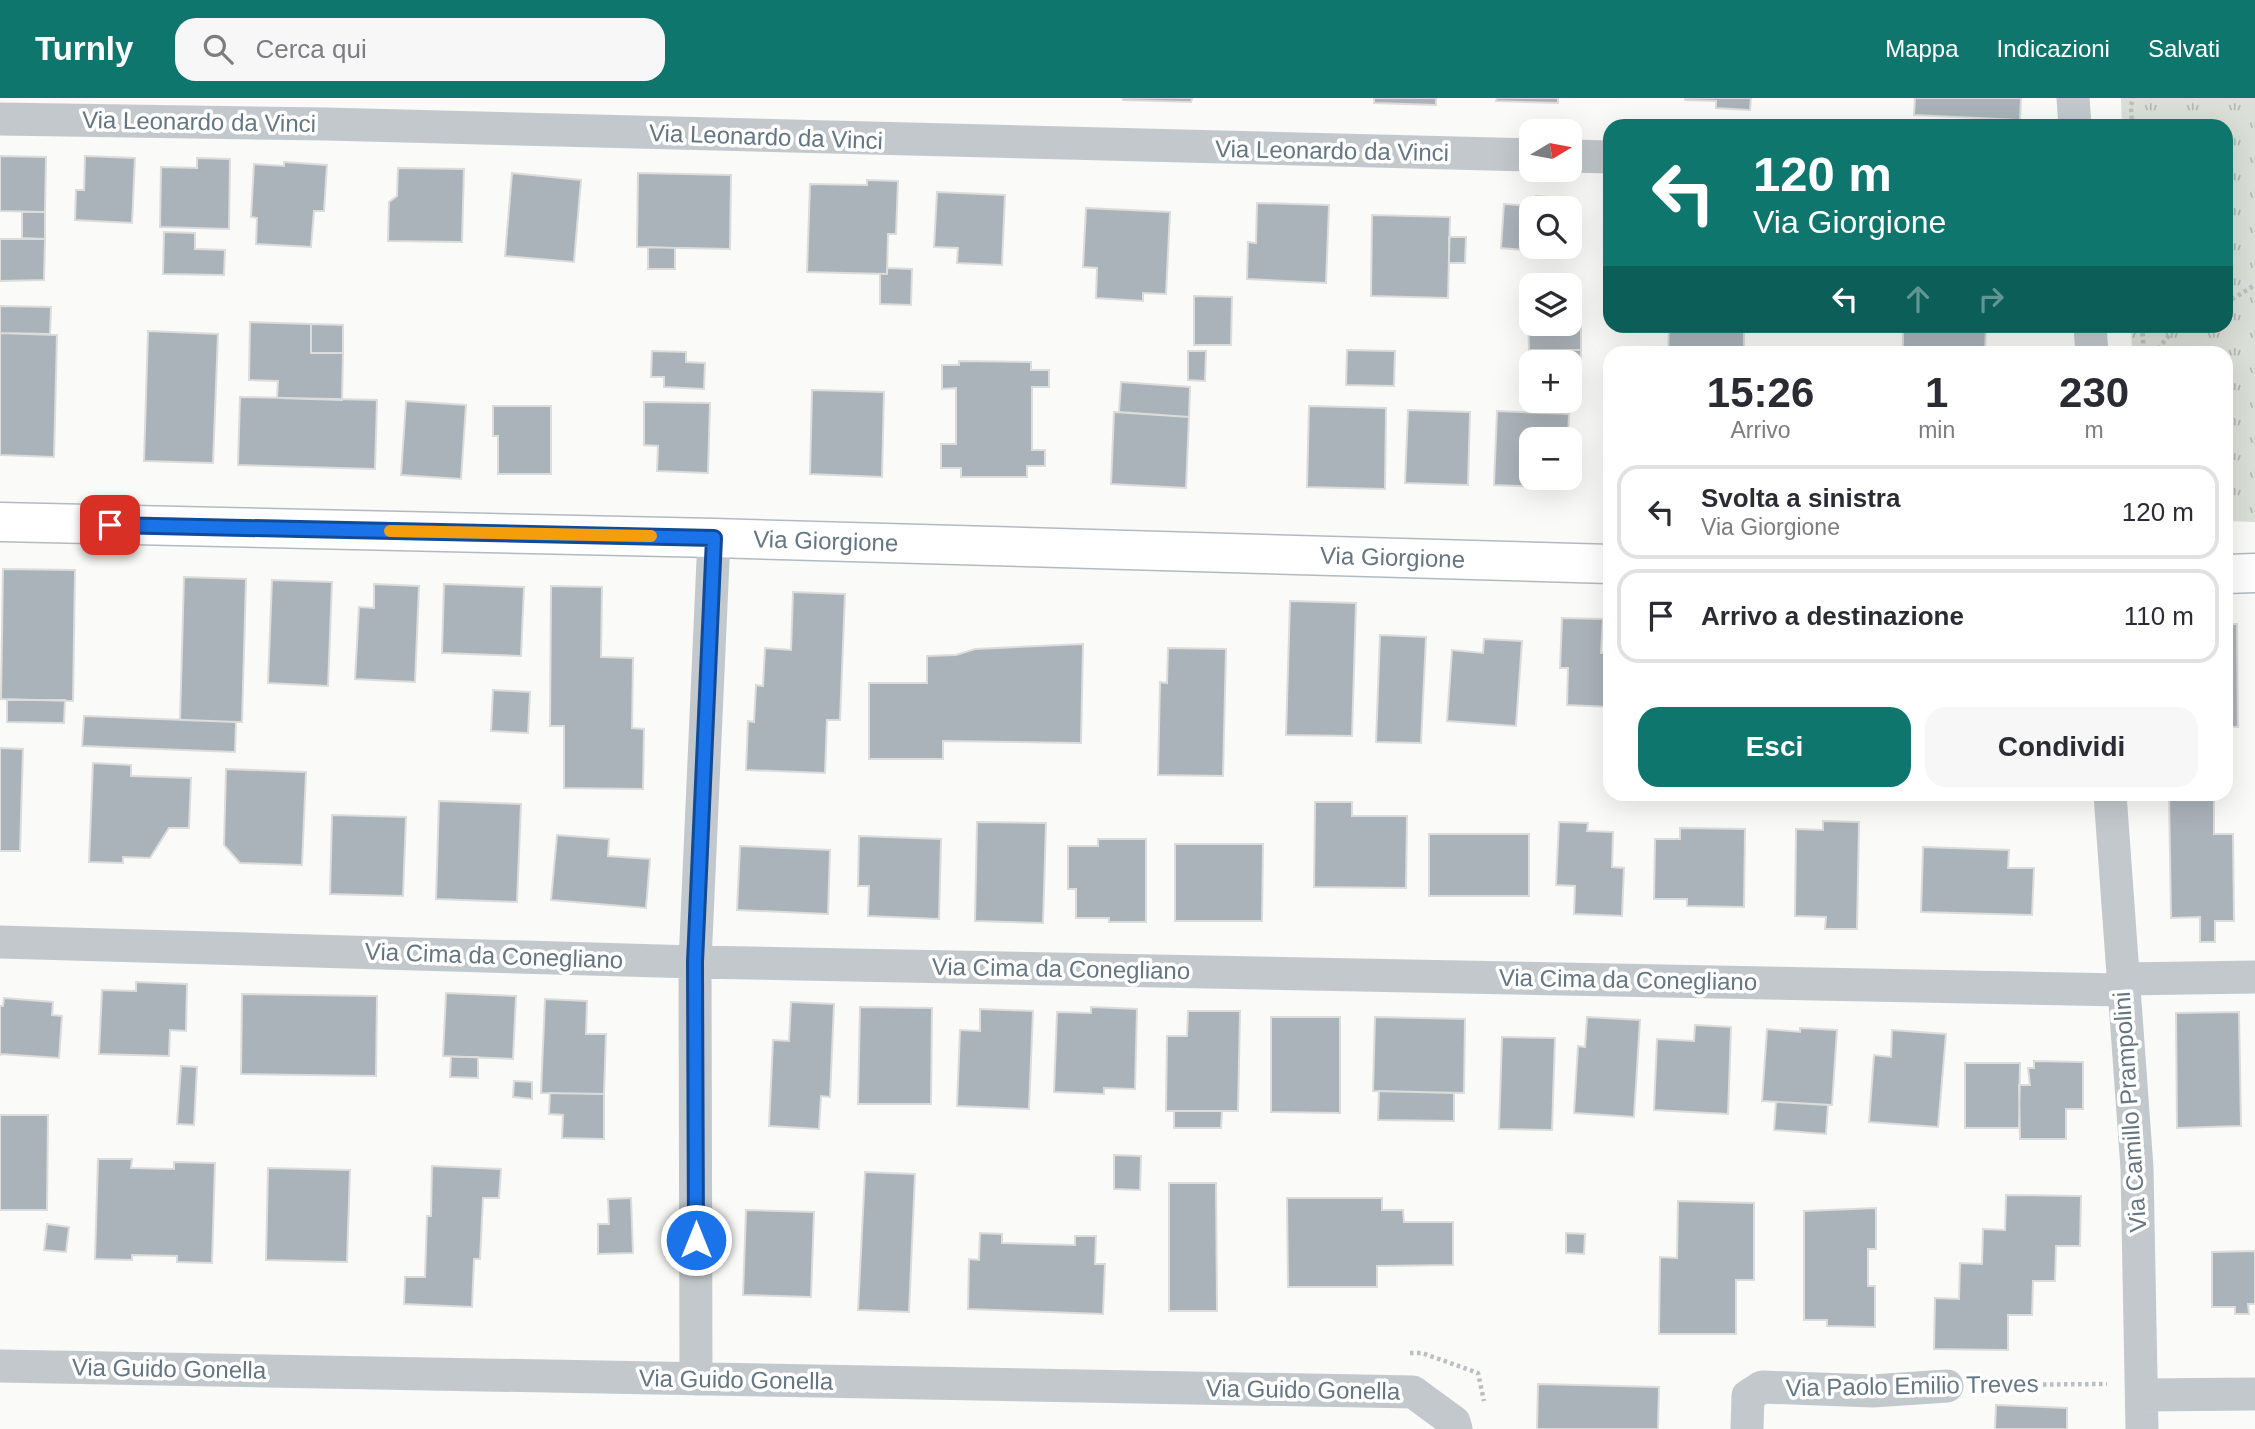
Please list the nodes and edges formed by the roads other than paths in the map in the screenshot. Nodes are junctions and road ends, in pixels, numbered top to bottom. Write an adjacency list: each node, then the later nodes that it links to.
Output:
1 (2073, 98): 3 (street)
2 (0, 119): 4 (street, Via Leonardo da Vinci)
3 (2074, 119)
4 (1519, 155)
5 (1582, 156): 6 (street)
6 (1603, 157)
7 (0, 522): 8 (main road, Via Giorgione)
8 (714, 538): 9 (main road, Via Giorgione); 14 (street)
9 (1603, 564)
10 (2255, 573): 11 (main road)
11 (2233, 574)
12 (2110, 801): 16 (street, Via Camillo Prampolini)
13 (0, 942): 14 (street, Via Cima da Conegliano)
14 (695, 962): 16 (street, Via Cima da Conegliano); 18 (street)
15 (2255, 977): 16 (street, Via Cima da Conegliano)
16 (2122, 985): 20 (street, Via Camillo Prampolini)
17 (0, 1366): 18 (street, Via Guido Gonella)
18 (696, 1379): 22 (street, Via Guido Gonella)
19 (1947, 1386): 23 (street, Via Paolo Emilio Treves)
20 (2127, 1389): 21 (street); 24 (street, Via Camillo Prampolini)
21 (2255, 1394)
22 (1456, 1429)
23 (1747, 1429)
24 (2142, 1429)

